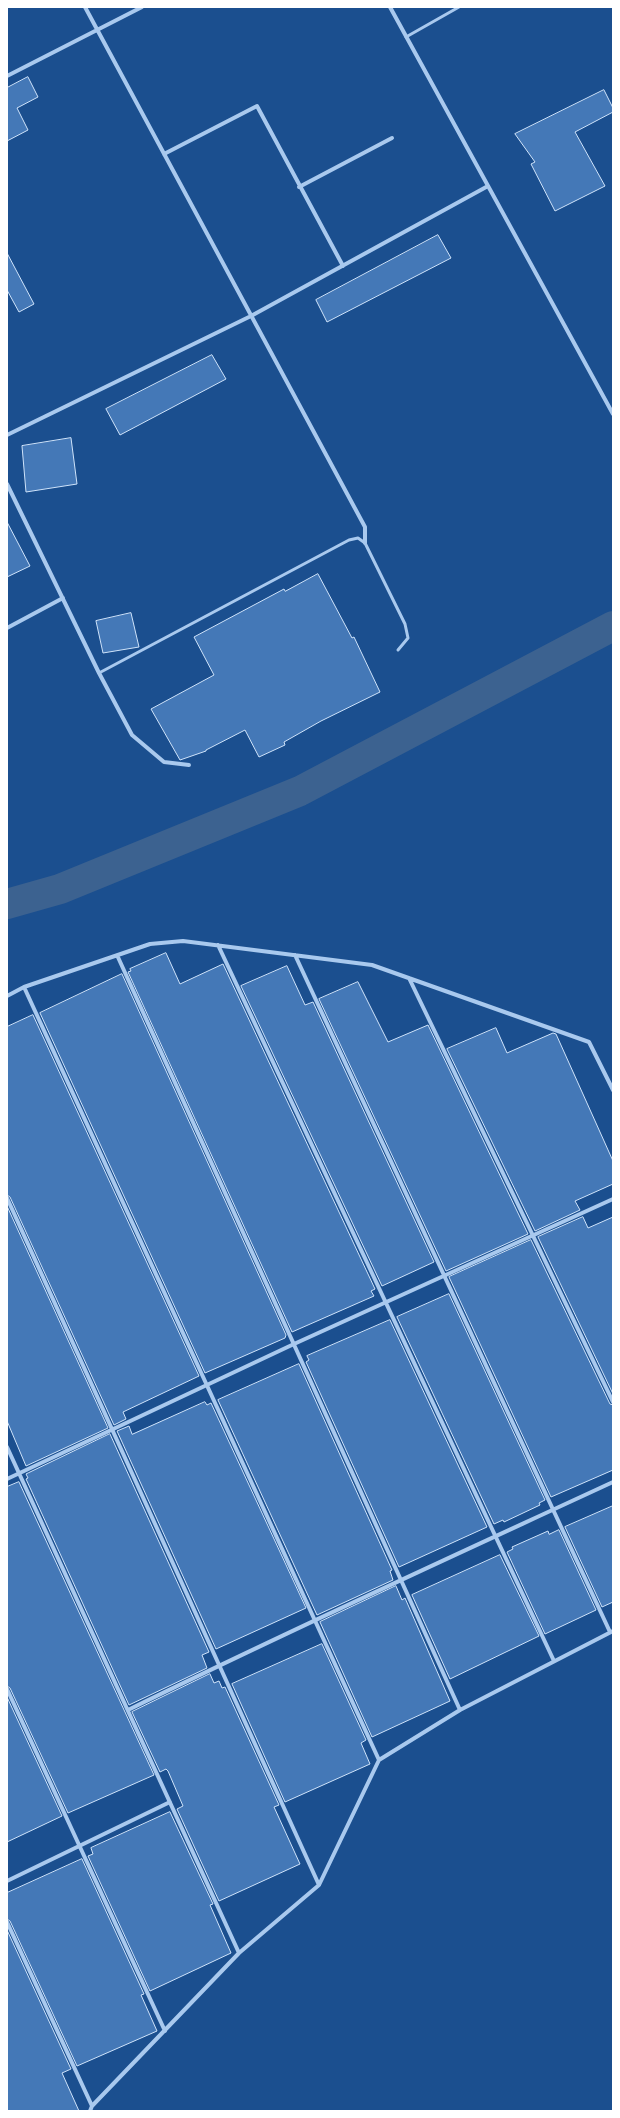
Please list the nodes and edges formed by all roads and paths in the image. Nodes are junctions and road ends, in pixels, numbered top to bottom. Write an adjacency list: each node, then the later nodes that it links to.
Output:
1 (85, 7): 5 (street)
2 (142, 7): 5 (street)
3 (390, 7): 6 (street)
4 (459, 7): 6 (lane)
5 (98, 30): 7 (street); 9 (street)
6 (406, 37): 10 (street)
7 (7, 76)
8 (392, 138): 11 (street)
9 (164, 154): 11 (street); 13 (street)
10 (488, 186): 12 (street); 14 (street)
11 (299, 187): 12 (street)
12 (343, 266): 13 (street)
13 (251, 316): 15 (street); 17 (street)
14 (613, 414)
15 (7, 435)
16 (7, 484): 18 (street)
17 (365, 543): 20 (lane); 21 (lane)
18 (63, 598): 19 (street); 21 (street)
19 (7, 628)
20 (398, 650)
21 (99, 673): 22 (street)
22 (189, 765)
23 (218, 945): 24 (street); 25 (street); 34 (street)
24 (295, 955): 26 (street); 33 (street)
25 (117, 956): 27 (street); 35 (street)
26 (409, 978): 29 (street); 32 (street)
27 (24, 987): 28 (street); 36 (street)
28 (7, 996)
29 (613, 1090)
30 (7, 1198): 38 (street)
31 (613, 1199): 32 (street)
32 (533, 1235): 33 (street); 37 (street)
33 (444, 1276): 34 (street); 43 (street)
34 (386, 1302): 35 (street); 44 (street)
35 (294, 1344): 36 (street); 45 (street)
36 (207, 1385): 38 (street); 46 (street)
37 (613, 1402)
38 (113, 1431): 40 (street); 49 (street)
39 (7, 1447): 40 (street)
40 (20, 1474): 41 (street); 51 (street)
41 (7, 1480)
42 (613, 1482): 43 (street)
43 (553, 1510): 44 (street); 47 (street)
44 (496, 1537): 45 (street); 48 (street)
45 (401, 1581): 46 (street); 52 (street)
46 (315, 1619): 49 (street); 53 (street)
47 (611, 1631): 48 (street)
48 (554, 1661): 52 (street)
49 (219, 1665): 51 (street); 57 (street)
50 (7, 1689): 55 (street)
51 (128, 1710): 54 (street)
52 (460, 1710): 53 (street)
53 (379, 1760): 57 (street)
54 (170, 1802): 55 (street); 59 (street)
55 (80, 1847): 56 (street); 60 (street)
56 (7, 1881)
57 (319, 1885): 59 (street)
58 (7, 1922): 61 (street)
59 (239, 1953): 60 (street)
60 (165, 2031): 61 (street)
61 (92, 2106): 62 (street)
62 (90, 2111)

